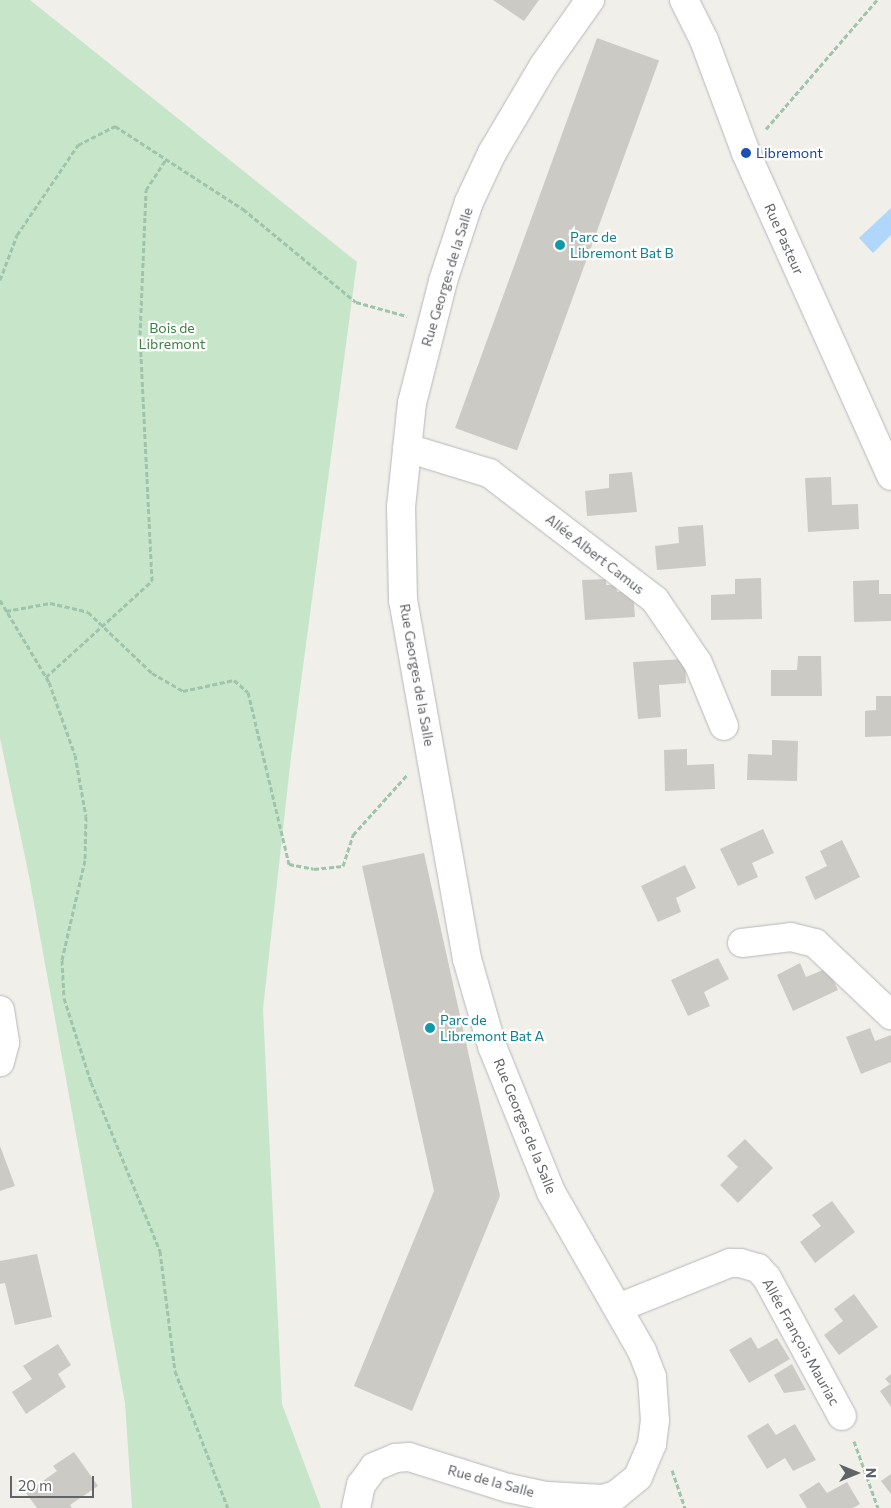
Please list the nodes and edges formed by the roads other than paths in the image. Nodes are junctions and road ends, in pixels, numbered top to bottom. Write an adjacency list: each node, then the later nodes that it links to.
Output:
1 (590, 0): 3 (street, Rue Georges de la Salle)
2 (684, 0): 4 (street, Rue Pasteur)
3 (407, 448): 5 (street, Allée Albert Camus); 10 (street, Rue Georges de la Salle)
4 (889, 466)
5 (724, 726)
6 (742, 943): 8 (street)
7 (0, 1010): 9 (street)
8 (891, 1014)
9 (0, 1062)
10 (618, 1308): 11 (street, Rue Georges de la Salle); 12 (street, Allée François Mauriac)
11 (642, 1351): 13 (street, Rue de la Salle)
12 (842, 1416)
13 (356, 1508)

